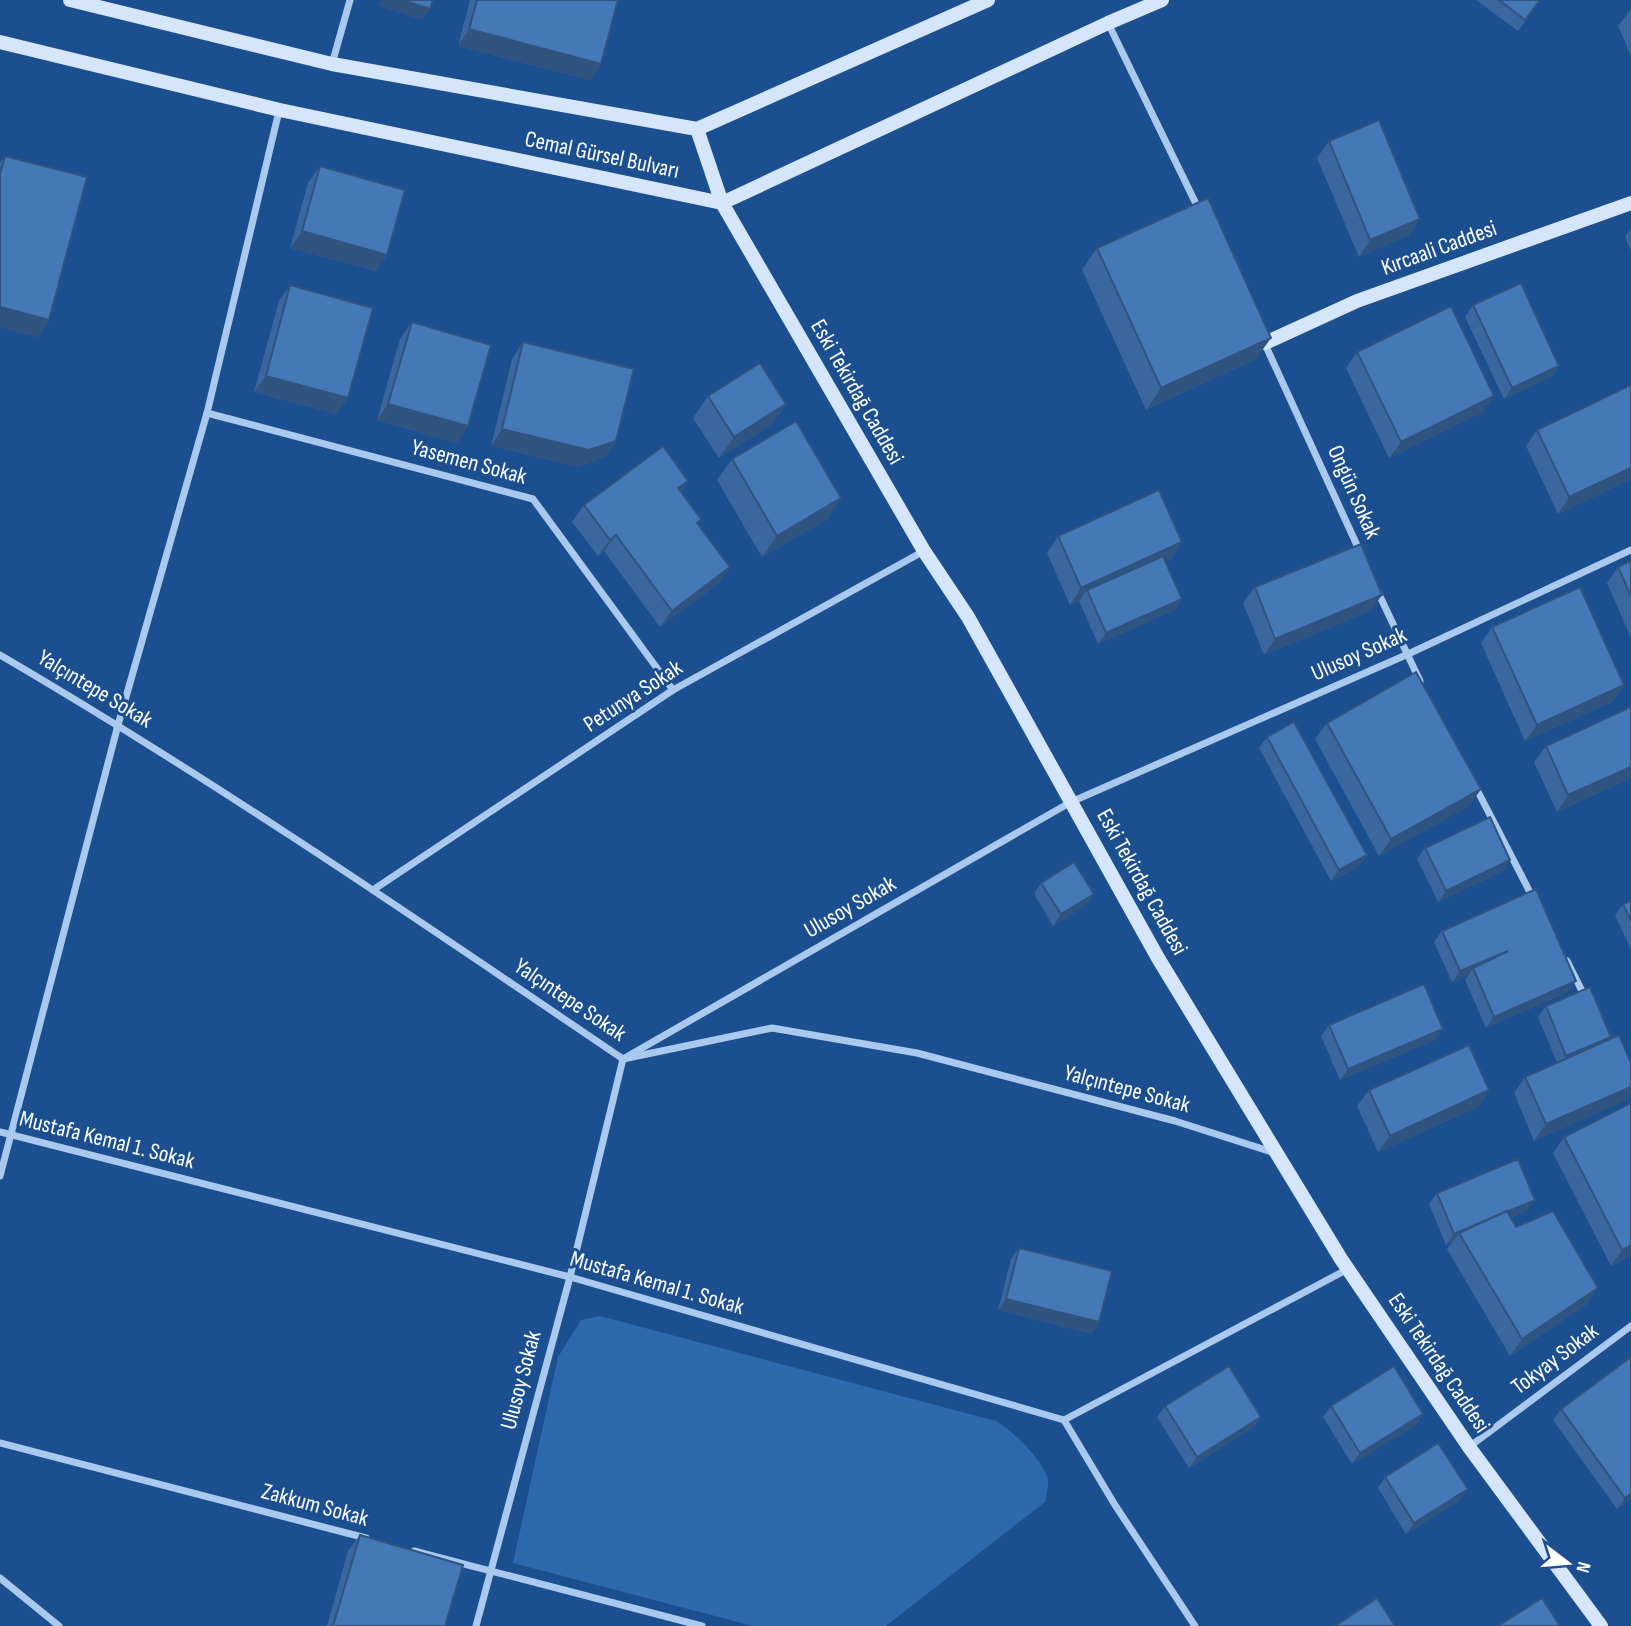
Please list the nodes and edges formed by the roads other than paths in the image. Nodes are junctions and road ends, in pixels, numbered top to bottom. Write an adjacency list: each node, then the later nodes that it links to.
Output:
1 (71, 0): 7 (street, Cemal Gürsel Bulvarı)
2 (350, 0): 7 (street)
3 (988, 0): 9 (street, Cemal Gürsel Bulvarı)
4 (1162, 0): 5 (street)
5 (1108, 23): 10 (street); 12 (street)
6 (0, 42): 8 (street, Cemal Gürsel Bulvarı)
7 (332, 64): 9 (street, Cemal Gürsel Bulvarı)
8 (280, 110): 10 (street, Cemal Gürsel Bulvarı); 14 (street)
9 (697, 129): 10 (street, Eski Tekirdağ Caddesi)
10 (722, 203): 16 (street, Eski Tekirdağ Caddesi)
11 (1631, 203): 13 (street, Kırcaali Caddesi)
12 (1204, 220)
13 (1262, 337): 17 (street, Ongün Sokak)
14 (207, 413): 21 (street, Yasemen Sokak); 23 (street)
15 (1631, 550): 20 (street, Ulusoy Sokak)
16 (924, 551): 21 (street, Petunya Sokak); 25 (street, Eski Tekirdağ Caddesi)
17 (1367, 568)
18 (1372, 580): 20 (street)
19 (0, 655): 23 (street, Yalçıntepe Sokak)
20 (1406, 655): 22 (street); 25 (street, Ulusoy Sokak)
21 (673, 690): 26 (street, Petunya Sokak)
22 (1426, 692)
23 (118, 724): 26 (street, Yalçıntepe Sokak); 32 (street)
24 (1471, 778): 27 (street)
25 (1071, 802): 30 (street, Ulusoy Sokak); 33 (street, Eski Tekirdağ Caddesi)
26 (373, 890): 30 (street, Yalçıntepe Sokak)
27 (1535, 901)
28 (1560, 950): 29 (street)
29 (1592, 1011)
30 (623, 1059): 33 (street, Yalçıntepe Sokak); 36 (street, Ulusoy Sokak)
31 (0, 1132): 32 (street, Mustafa Kemal 1. Sokak)
32 (12, 1136): 34 (street); 36 (street, Mustafa Kemal 1. Sokak)
33 (1277, 1154): 35 (street, Eski Tekirdağ Caddesi)
34 (0, 1176)
35 (1348, 1269): 38 (street); 40 (street, Eski Tekirdağ Caddesi)
36 (569, 1277): 38 (street, Mustafa Kemal 1. Sokak); 43 (street, Ulusoy Sokak)
37 (1631, 1326): 40 (street, Tokyay Sokak)
38 (1064, 1420): 48 (street)
39 (0, 1443): 41 (street, Zakkum Sokak)
40 (1469, 1447): 49 (street, Eski Tekirdağ Caddesi)
41 (370, 1539)
42 (410, 1550): 43 (street)
43 (489, 1570): 46 (street, Ulusoy Sokak); 47 (street)
44 (0, 1578): 45 (street)
45 (59, 1626)
46 (475, 1626)
47 (702, 1626)
48 (1195, 1626)
49 (1601, 1626)

